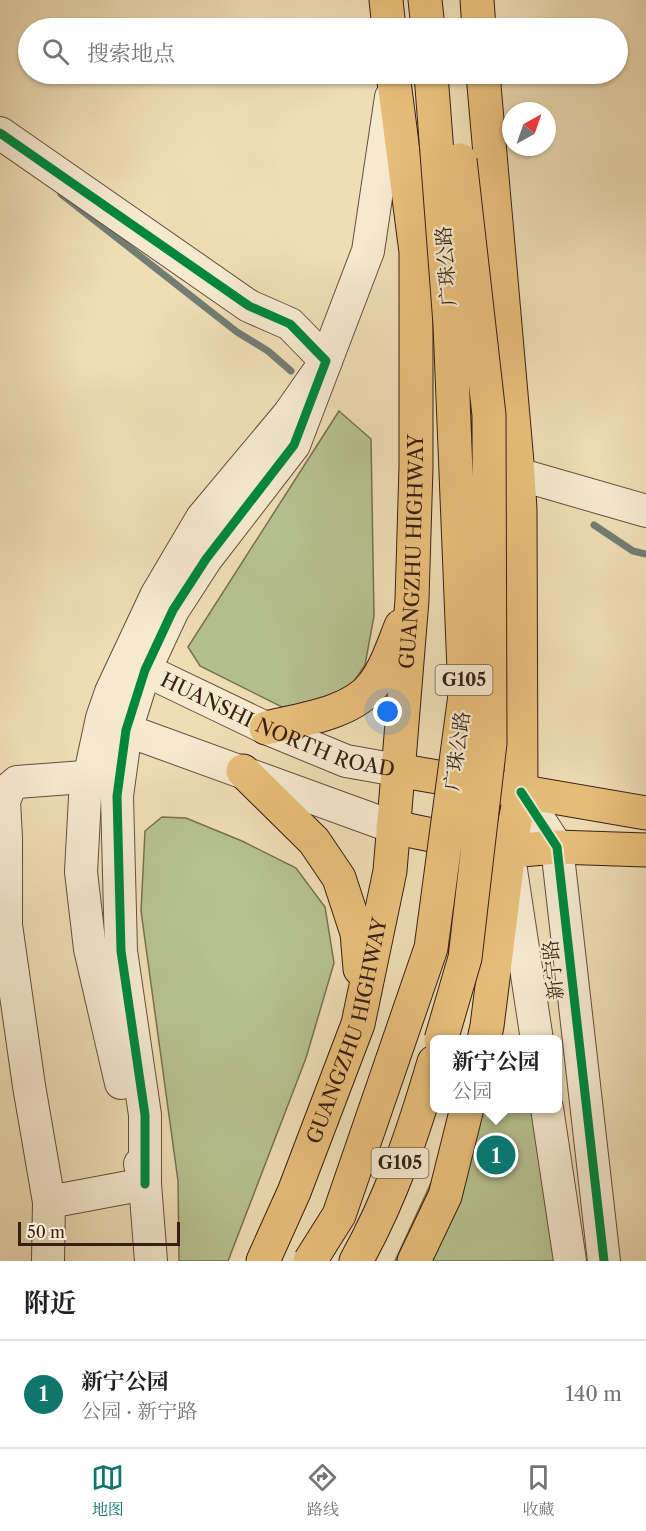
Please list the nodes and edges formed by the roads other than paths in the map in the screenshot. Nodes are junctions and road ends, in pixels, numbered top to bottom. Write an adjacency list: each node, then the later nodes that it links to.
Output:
1 (386, 0): 5 (main road)
2 (425, 0): 6 (main road)
3 (447, 0): 7 (main road)
4 (477, 0): 8 (main road)
5 (388, 18)
6 (427, 18)
7 (448, 18)
8 (478, 18)
9 (392, 84): 15 (street)
10 (394, 84): 18 (main road, GUANGZHU HIGHWAY / G105)
11 (433, 84): 43 (main road, 广珠公路 / G105, bridge)
12 (454, 84): 32 (main road, 广珠公路 / G105, bridge)
13 (484, 84): 16 (main road)
14 (0, 133): 15 (street)
15 (326, 361): 19 (street)
16 (518, 474): 17 (street); 25 (main road)
17 (646, 511)
18 (412, 600): 21 (main road); 22 (main road, GUANGZHU HIGHWAY / G105)
19 (135, 668): 20 (street); 21 (street, HUANSHI NORTH ROAD)
20 (114, 724): 23 (street); 24 (street)
21 (266, 728): 22 (street, HUANSHI NORTH ROAD)
22 (397, 770): 25 (main road, HUANSHI NORTH ROAD); 27 (main road, GUANGZHU HIGHWAY / G105)
23 (243, 771): 27 (street); 31 (main road)
24 (105, 775): 38 (street); 39 (street)
25 (521, 792): 26 (main road, HUANSHI NORTH ROAD); 28 (street, 新宁路); 30 (main road)
26 (646, 813)
27 (393, 827): 30 (main road); 31 (main road, GUANGZHU HIGHWAY / G105)
28 (557, 847): 29 (main road); 30 (main road); 47 (street, 新宁路)
29 (646, 850)
30 (509, 851): 33 (main road); 34 (street, 新宁路)
31 (358, 1024): 42 (main road, GUANGZHU HIGHWAY / G105)
32 (442, 1035)
33 (485, 1035)
34 (536, 1035)
35 (430, 1079): 44 (main road, G105)
36 (466, 1113): 45 (main road)
37 (548, 1113): 46 (street)
38 (145, 1184): 39 (street); 41 (street)
39 (49, 1202): 40 (street)
40 (48, 1261)
41 (151, 1261)
42 (263, 1261)
43 (310, 1261)
44 (356, 1261)
45 (414, 1261)
46 (570, 1261)
47 (604, 1261)

